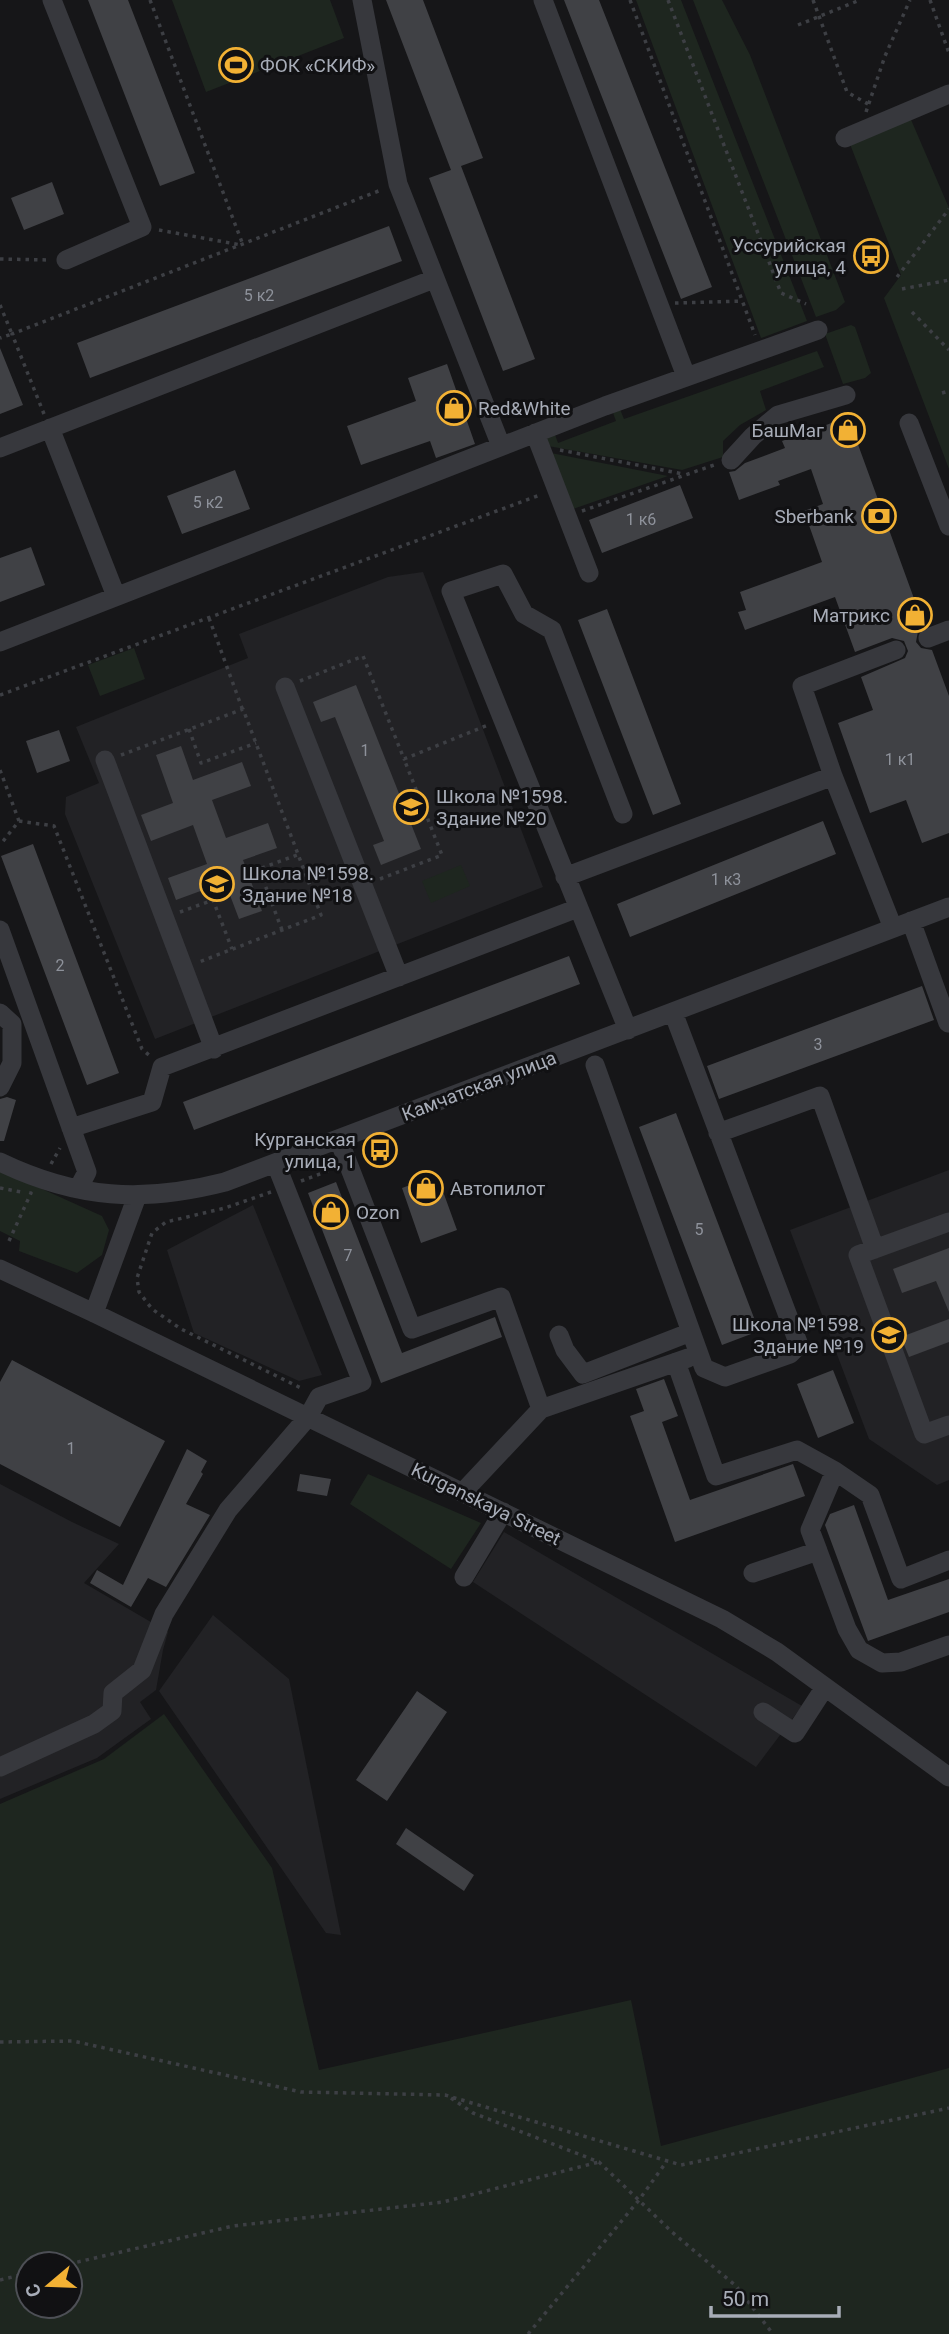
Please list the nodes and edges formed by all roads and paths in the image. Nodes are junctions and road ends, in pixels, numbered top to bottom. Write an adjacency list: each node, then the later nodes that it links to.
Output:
1 (52, 0): 19 (street)
2 (150, 0): 20 (path)
3 (362, 0): 17 (street)
4 (543, 0): 28 (street)
5 (630, 0): 27 (path)
6 (668, 0): 29 (path)
7 (813, 0): 11 (path)
8 (860, 0): 11 (path)
9 (910, 0): 15 (path)
10 (930, 0): 13 (path)
11 (819, 16): 12 (path); 15 (path)
12 (798, 25)
13 (949, 53)
14 (949, 93): 16 (street)
15 (868, 104): 16 (path)
16 (853, 134)
17 (398, 184): 20 (path); 24 (street)
18 (949, 209): 23 (path)
19 (142, 227): 20 (path); 22 (street)
20 (243, 245): 33 (path)
21 (0, 259): 22 (path)
22 (66, 260)
23 (897, 277)
24 (434, 279): 42 (street); 44 (street)
25 (949, 280): 26 (path)
26 (902, 289)
27 (743, 301): 28 (path); 35 (path)
28 (659, 304): 37 (street)
29 (806, 304)
30 (0, 305): 33 (path)
31 (912, 312): 36 (path)
32 (818, 330): 35 (street)
33 (12, 334): 34 (path); 42 (path)
34 (0, 338)
35 (761, 350): 37 (street)
36 (949, 350)
37 (686, 376): 43 (street)
38 (949, 391): 39 (path)
39 (942, 393)
40 (846, 395): 46 (street)
41 (909, 424): 50 (street)
42 (50, 428): 45 (street); 52 (street)
43 (538, 440): 44 (street); 47 (path); 48 (street)
44 (501, 446): 52 (street)
45 (0, 448)
46 (731, 460): 47 (path)
47 (685, 474): 49 (path)
48 (556, 489): 49 (street); 53 (path)
49 (567, 517): 51 (street)
50 (949, 526)
51 (589, 573)
52 (116, 596): 56 (street)
53 (209, 618): 59 (path); 60 (path)
54 (949, 630): 55 (street)
55 (928, 638)
56 (0, 642)
57 (896, 650): 67 (street)
58 (285, 687): 64 (path); 73 (street)
59 (0, 695)
60 (243, 709): 62 (path); 63 (path)
61 (482, 727): 64 (path)
62 (189, 729): 63 (path); 65 (path)
63 (256, 743): 71 (path)
64 (404, 759): 73 (path)
65 (105, 760): 76 (street)
66 (0, 771): 69 (path)
67 (833, 776): 72 (street); 77 (street)
68 (623, 814): 72 (street)
69 (19, 821): 70 (path); 89 (path)
70 (0, 845)
71 (298, 854): 79 (path); 79 (path)
72 (565, 877): 75 (street)
73 (363, 886): 82 (street)
74 (949, 907): 77 (street, Камчатская улица)
75 (578, 908): 82 (street); 86 (street)
76 (165, 918): 80 (path); 81 (street)
77 (902, 925): 83 (street, Камчатская улица); 85 (street)
78 (0, 930): 91 (street)
79 (282, 930): 80 (path)
80 (232, 949): 81 (path)
81 (184, 968): 87 (street)
82 (399, 977): 87 (street)
83 (673, 1012): 86 (street, Камчатская улица); 92 (street)
84 (0, 1013): 90 (street)
85 (948, 1023)
86 (628, 1030): 93 (street, Камчатская улица)
87 (214, 1049): 89 (street)
88 (595, 1065): 106 (street)
89 (162, 1067): 91 (street)
90 (0, 1087)
91 (71, 1128): 99 (street)
92 (718, 1133): 103 (street); 108 (street)
93 (339, 1140): 95 (street, Камчатская улица); 96 (street)
94 (0, 1162): 99 (street, Камчатская улица)
95 (276, 1164): 97 (street); 100 (street, Камчатская улица)
96 (348, 1164): 97 (path); 111 (street)
97 (285, 1186): 110 (street); 110 (path)
98 (0, 1188): 102 (path)
99 (78, 1189): 100 (street, Камчатская улица)
100 (137, 1196): 105 (street)
101 (949, 1222): 103 (street)
102 (9, 1241)
103 (875, 1249): 113 (street)
104 (0, 1269): 105 (street, Kurganskaya Street)
105 (94, 1313): 112 (street, Kurganskaya Street)
106 (691, 1332): 107 (street); 108 (street)
107 (559, 1335)
108 (699, 1354): 109 (street)
109 (676, 1362): 111 (street); 114 (street)
110 (319, 1397): 112 (street)
111 (541, 1409): 115 (street)
112 (308, 1417): 115 (street, Kurganskaya Street); 124 (street)
113 (949, 1425)
114 (835, 1471): 117 (street); 118 (street)
115 (463, 1492): 116 (street, Kurganskaya Street)
116 (503, 1512): 120 (street); 122 (street, Kurganskaya Street)
117 (818, 1550): 119 (street); 121 (street)
118 (949, 1560)
119 (753, 1573)
120 (464, 1577)
121 (949, 1646)
122 (825, 1687): 123 (street); 125 (street, Kurganskaya Street)
123 (763, 1712)
124 (0, 1767)
125 (949, 1777)
126 (0, 2042): 127 (path)
127 (445, 2095): 129 (path); 130 (path)
128 (949, 2108): 129 (path)
129 (667, 2161): 131 (path)
130 (598, 2162): 131 (path); 132 (path)
131 (639, 2200): 133 (path); 134 (path)
132 (84, 2261)
133 (528, 2334)
134 (773, 2334)

